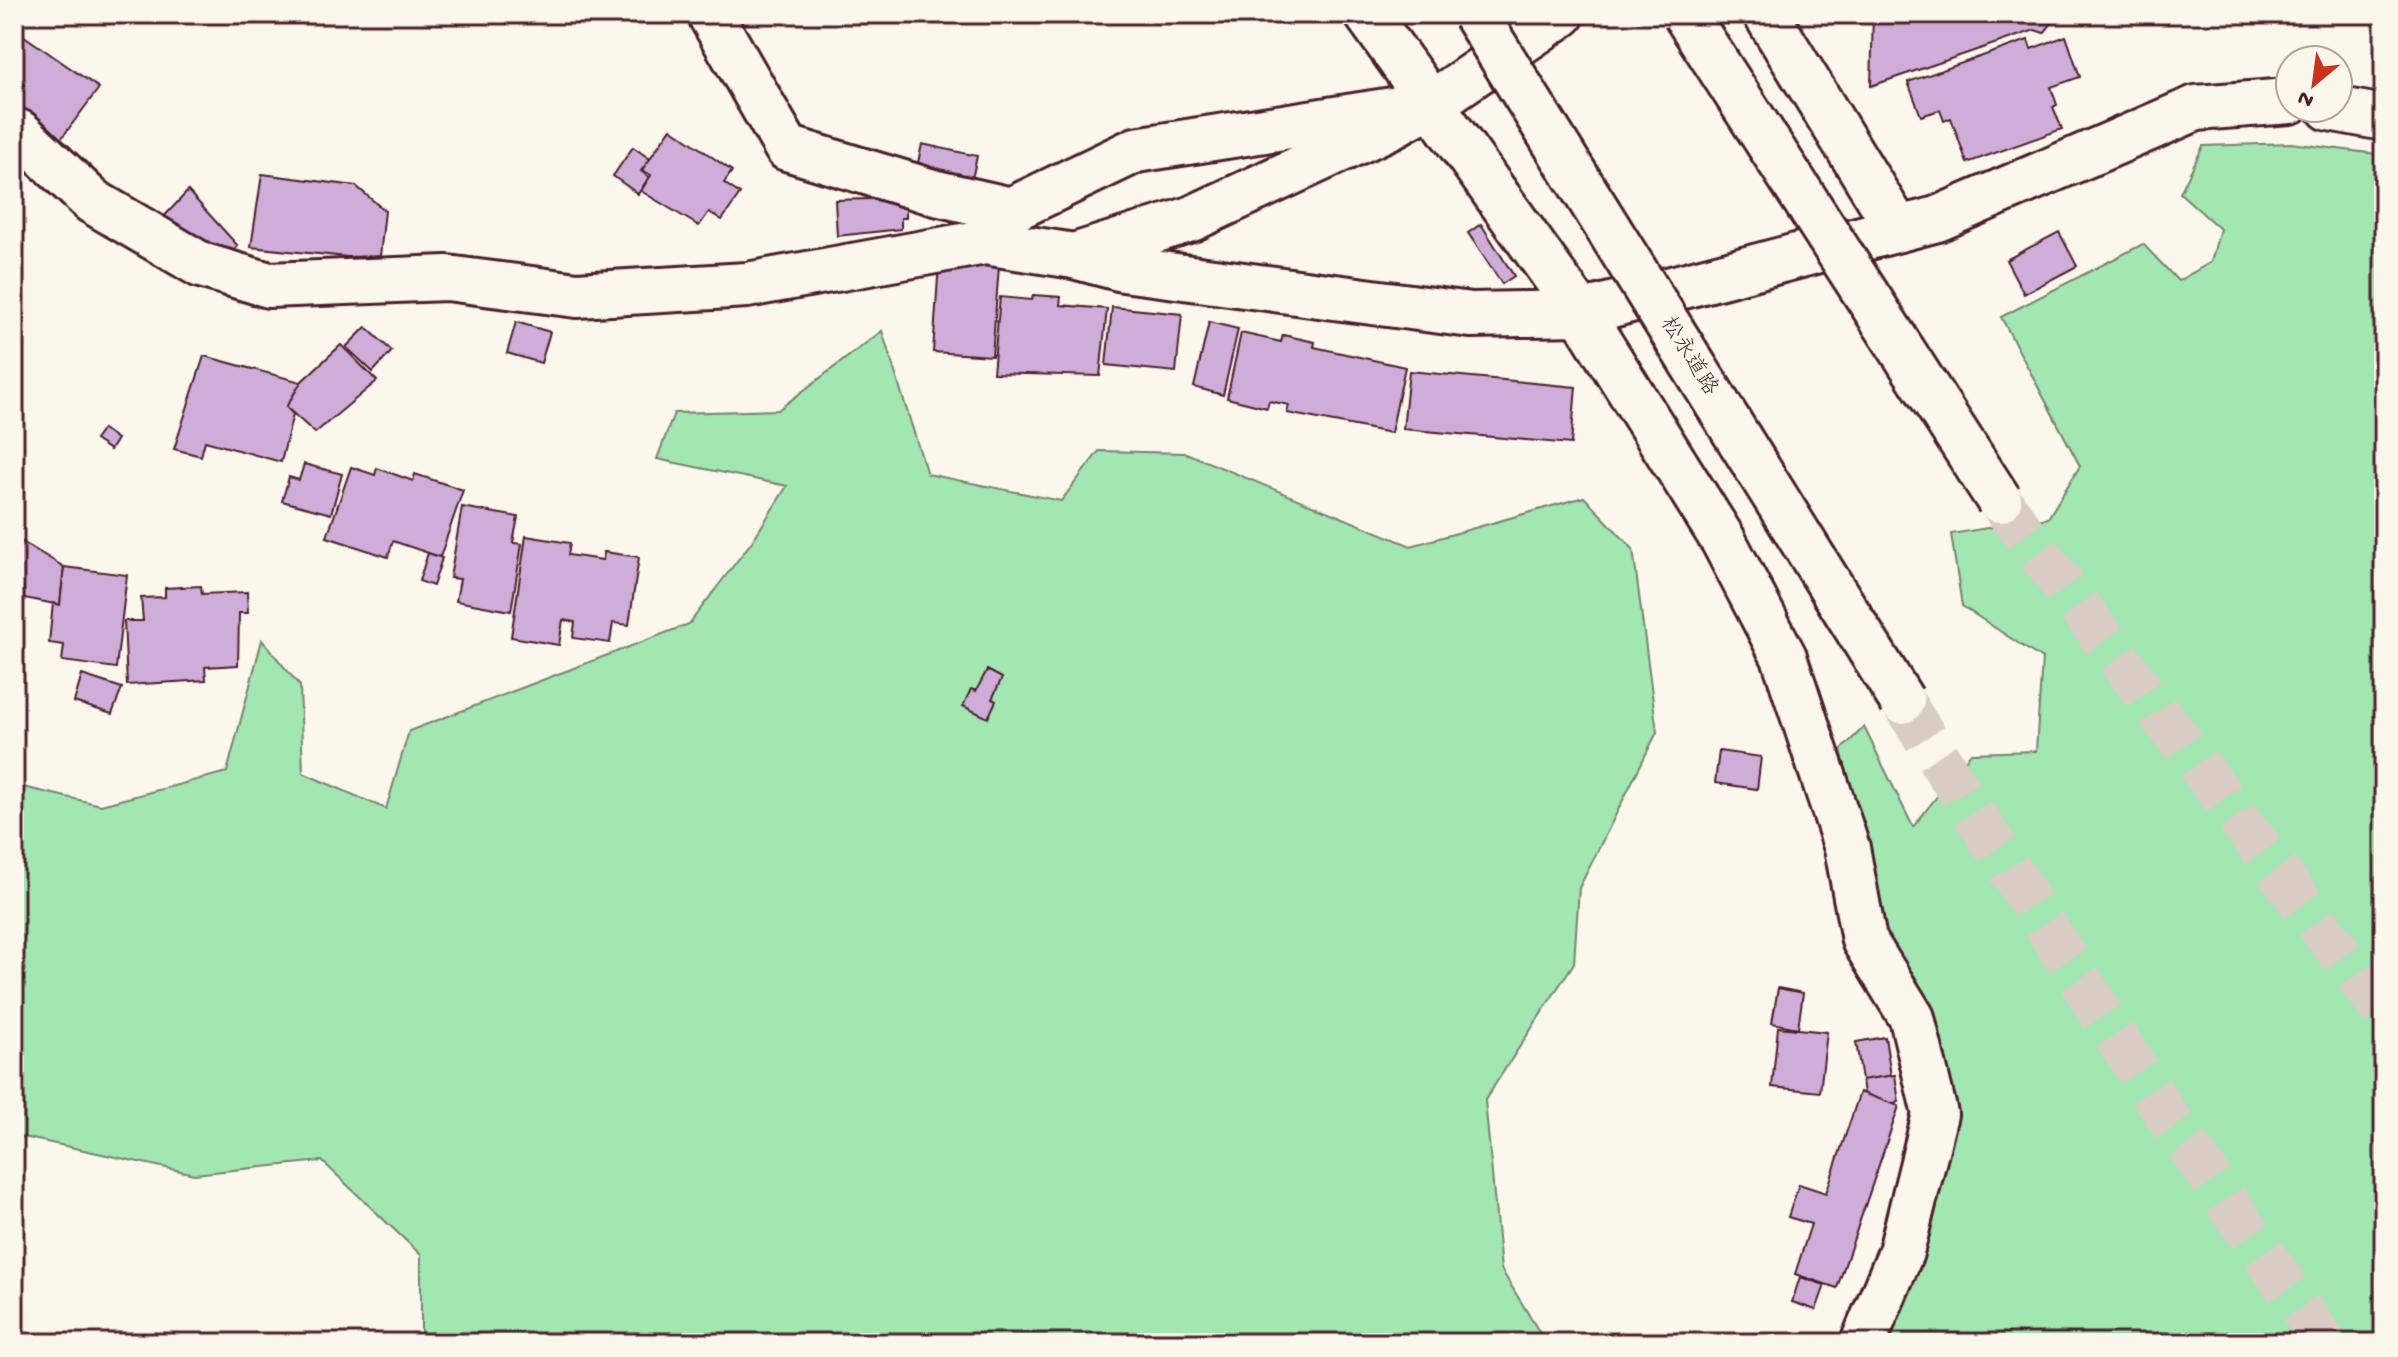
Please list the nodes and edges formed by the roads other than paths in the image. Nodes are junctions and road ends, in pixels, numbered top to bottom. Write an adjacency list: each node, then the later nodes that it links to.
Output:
1 (710, 14): 9 (main road)
2 (1367, 14): 9 (main road)
3 (1452, 14): 13 (main road, bridge)
4 (1475, 14): 13 (main road, 松永道路, bridge)
5 (1562, 14): 9 (main road)
6 (1685, 14): 17 (main road, bridge)
7 (1766, 14): 14 (main road)
8 (2274, 102): 14 (main road)
9 (1431, 104): 15 (main road); 16 (main road)
10 (2354, 113): 11 (main road)
11 (2384, 118)
12 (14, 130): 15 (main road)
13 (1599, 213): 18 (main road, 松永道路, bridge)
14 (1898, 229): 16 (main road)
15 (1074, 256): 16 (main road)
16 (1581, 313): 19 (main road)
17 (1999, 500)
18 (1902, 701)
19 (1863, 1343)

